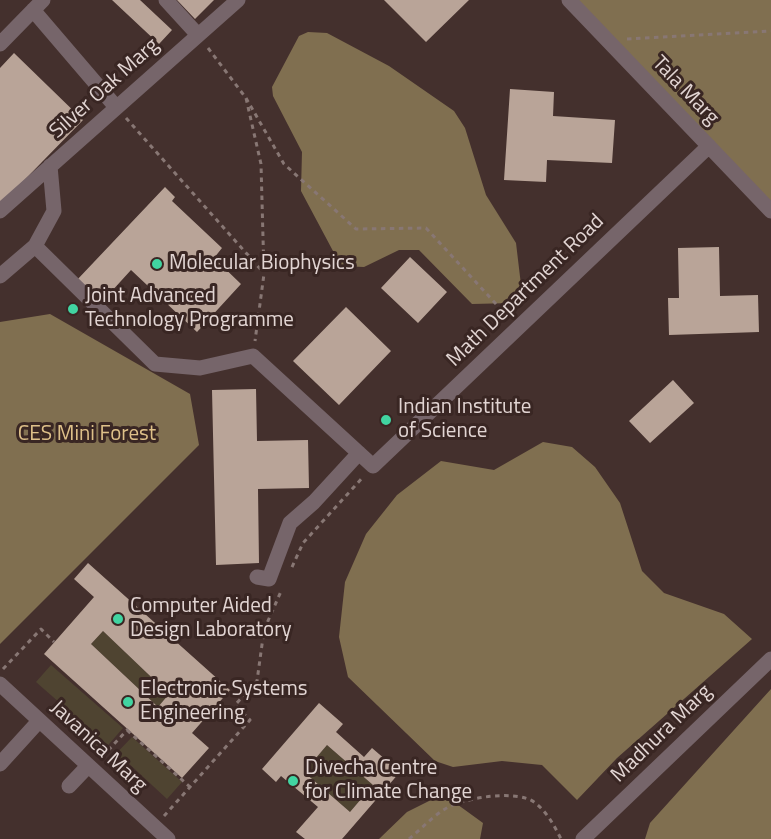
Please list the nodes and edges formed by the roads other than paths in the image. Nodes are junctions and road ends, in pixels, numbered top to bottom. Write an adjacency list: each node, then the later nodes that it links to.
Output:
1 (166, 0): 5 (lane)
2 (238, 0): 5 (lane, Silver Oak Marg)
3 (569, 0): 8 (lane, Tala Marg)
4 (38, 5): 6 (lane); 7 (lane)
5 (198, 35): 7 (lane, Silver Oak Marg)
6 (0, 44)
7 (116, 107): 9 (lane, Silver Oak Marg)
8 (709, 146): 11 (lane, Tala Marg); 14 (lane, Math Department Road)
9 (50, 166): 10 (lane, Silver Oak Marg); 12 (lane)
10 (0, 211)
11 (771, 211)
12 (35, 246): 13 (lane); 14 (lane)
13 (0, 276)
14 (359, 453): 15 (lane)
15 (257, 577)
16 (771, 659): 23 (lane, Madhura Marg)
17 (0, 684): 18 (lane, Javanica Marg)
18 (39, 721): 19 (lane); 20 (lane, Javanica Marg)
19 (0, 764)
20 (90, 767): 21 (lane); 22 (lane, Javanica Marg)
21 (69, 786)
22 (168, 839)
23 (583, 839)

